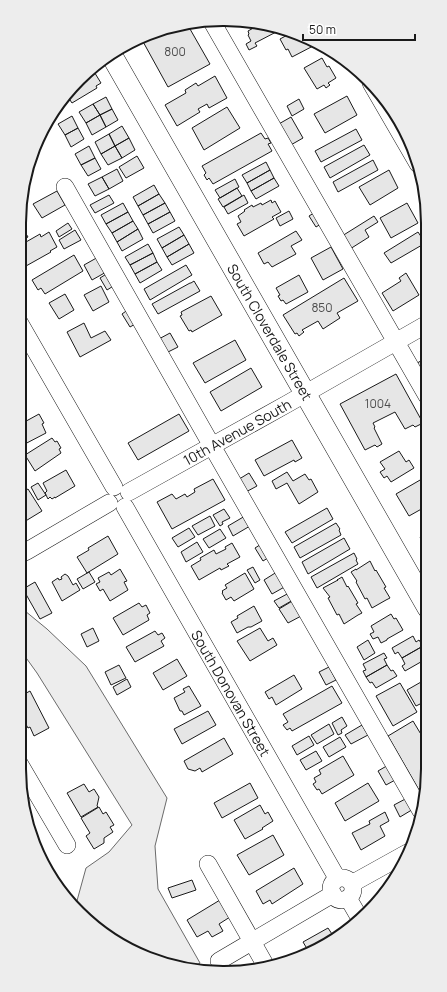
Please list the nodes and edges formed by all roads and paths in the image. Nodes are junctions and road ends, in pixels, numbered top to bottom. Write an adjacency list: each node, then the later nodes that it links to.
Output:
1 (214, 26): 6 (street)
2 (114, 59): 8 (main road, South Cloverdale Street)
3 (65, 187): 9 (street)
4 (421, 327): 6 (street, 10th Avenue South)
5 (26, 334): 10 (street, South Donovan Street)
6 (396, 342): 7 (street); 8 (street, 10th Avenue South)
7 (421, 386)
8 (305, 394): 9 (street, 10th Avenue South); 12 (main road, South Cloverdale Street)
9 (212, 446): 10 (street, 10th Avenue South); 14 (street)
10 (123, 495): 11 (street); 18 (street, South Donovan Street)
11 (26, 546)
12 (421, 596)
13 (26, 775): 15 (street)
14 (417, 805)
15 (66, 845)
16 (401, 855): 18 (street)
17 (208, 864): 20 (street)
18 (343, 888): 19 (street, South Donovan Street); 20 (street)
19 (358, 913)
20 (252, 942): 21 (street); 22 (street)
21 (219, 961)
22 (263, 962)

